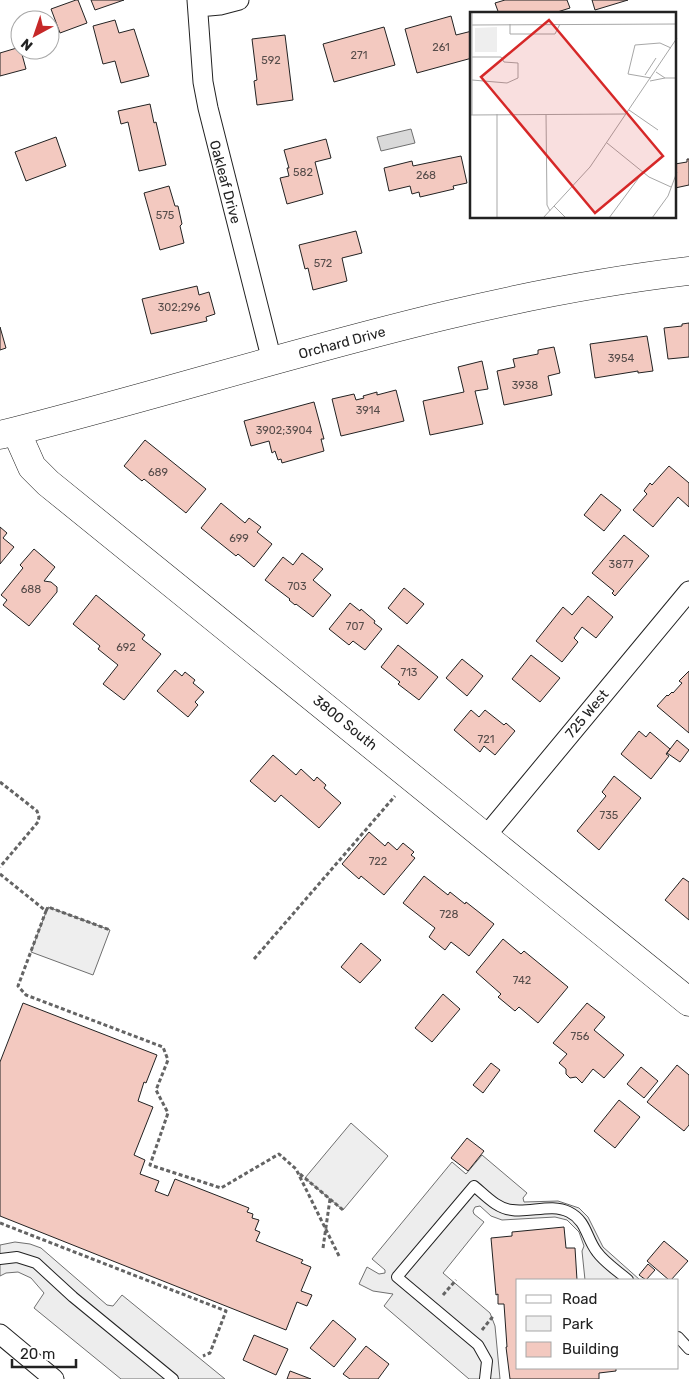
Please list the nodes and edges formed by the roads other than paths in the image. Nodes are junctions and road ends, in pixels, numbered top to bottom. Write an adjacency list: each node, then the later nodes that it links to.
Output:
1 (239, 0): 2 (street)
2 (198, 4): 4 (street, Oakleaf Drive)
3 (689, 271): 4 (street, Orchard Drive)
4 (272, 361): 5 (street, Orchard Drive)
5 (8, 433): 7 (street, 3800 South)
6 (689, 591): 7 (street, 725 West)
7 (485, 837): 8 (street, 3800 South)
8 (689, 1002)
9 (0, 1259): 15 (lane)
10 (627, 1279): 16 (lane)
11 (0, 1334): 14 (street)
12 (679, 1338): 13 (lane)
13 (689, 1349)
14 (54, 1379)
15 (173, 1379)
16 (485, 1379)

